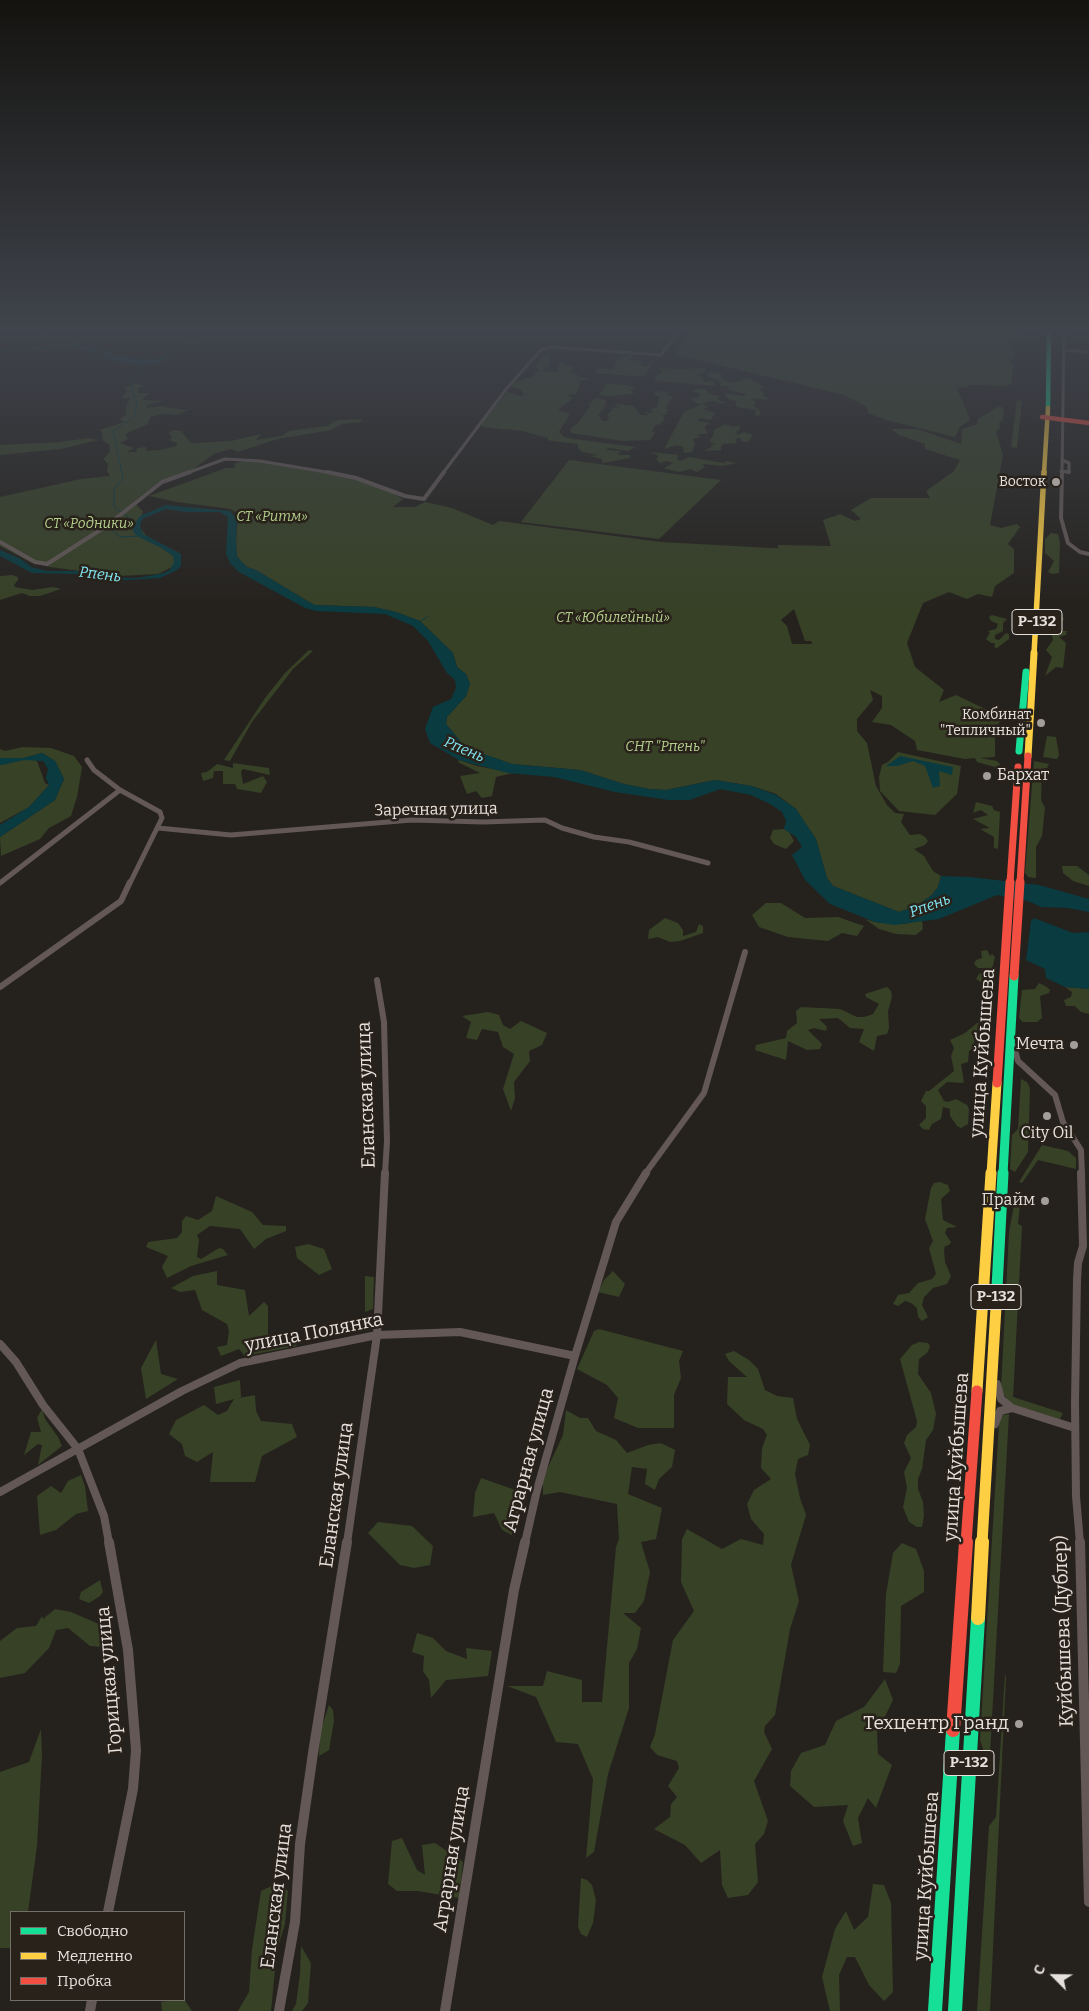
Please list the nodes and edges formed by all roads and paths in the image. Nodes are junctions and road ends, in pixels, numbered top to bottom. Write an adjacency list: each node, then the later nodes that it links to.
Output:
1 (480, 424): 6 (street)
2 (1045, 424): 13 (main road, Р-132)
3 (1061, 424): 4 (street)
4 (1062, 460): 5 (street); 5 (street)
5 (1061, 471): 7 (street)
6 (0, 542)
7 (1089, 554)
8 (87, 760): 9 (street)
9 (120, 790): 10 (street); 12 (street)
10 (158, 828): 11 (street, Заречная улица); 16 (street)
11 (708, 863)
12 (0, 883)
13 (1013, 905): 17 (main road, улица Куйбышева / Р-132); 31 (main road, улица Куйбышева / Р-132)
14 (745, 952): 21 (street, Аграрная улица)
15 (377, 980): 18 (street, Еланская улица)
16 (0, 986)
17 (1012, 1027): 20 (main road, улица Куйбышева / Р-132); 23 (street, Куйбышева (Дублер))
18 (377, 1335): 21 (street, улица Полянка); 24 (street, улица Полянка); 29 (street, Еланская улица)
19 (0, 1344): 24 (street)
20 (993, 1347): 22 (street); 25 (main road, улица Куйбышева / Р-132)
21 (575, 1356): 30 (street, Аграрная улица)
22 (1012, 1408): 23 (street); 25 (street)
23 (1075, 1428): 27 (street, Куйбышева (Дублер))
24 (78, 1449): 26 (street, улица Полянка); 28 (street, Горицкая улица)
25 (987, 1453): 32 (main road, улица Куйбышева / Р-132)
26 (0, 1492)
27 (1089, 1902)
28 (108, 1911)
29 (279, 2011)
30 (445, 2011)
31 (935, 2011)
32 (955, 2011)

